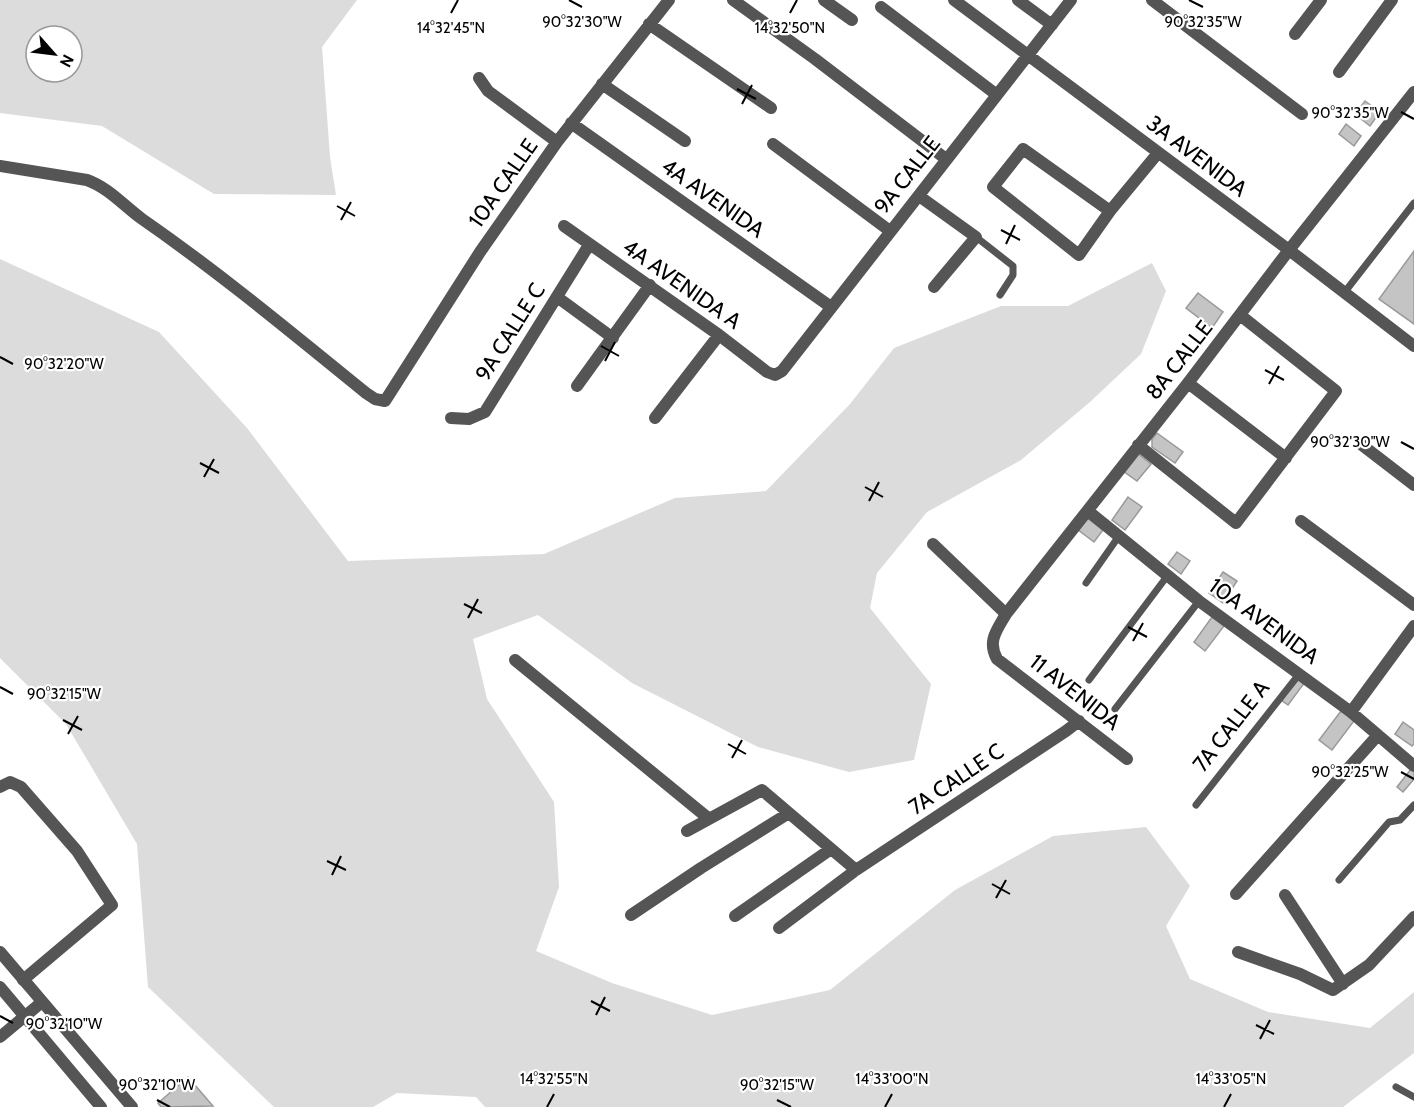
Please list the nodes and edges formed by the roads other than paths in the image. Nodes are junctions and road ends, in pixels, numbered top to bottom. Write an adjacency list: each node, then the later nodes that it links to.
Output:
1 (669, 0): 12 (street, 10A CALLE)
2 (733, 0): 28 (street)
3 (824, 0): 11 (street)
4 (954, 0): 15 (street, 3A AVENIDA)
5 (1018, 0): 13 (street)
6 (1071, 0): 13 (street, 9A CALLE)
7 (1152, 0): 22 (street)
8 (1321, 0): 14 (street)
9 (1392, 0): 16 (street)
10 (881, 8): 20 (street)
11 (852, 20)
12 (649, 24): 18 (street, 10A CALLE); 21 (street)
13 (1052, 25): 15 (street, 9A CALLE)
14 (1295, 34)
15 (1028, 55): 20 (street, 9A CALLE); 27 (street, 3A AVENIDA)
16 (1339, 72)
17 (479, 78): 25 (street)
18 (602, 84): 23 (street, 10A CALLE); 24 (street)
19 (1414, 92): 37 (street, 8A CALLE)
20 (997, 94): 28 (street, 9A CALLE)
21 (771, 108)
22 (1302, 114)
23 (571, 123): 25 (street, 10A CALLE); 43 (street, 4A AVENIDA)
24 (685, 141)
25 (557, 142): 29 (street, 10A CALLE)
26 (773, 144): 34 (street)
27 (1158, 153): 32 (street); 37 (street, 3A AVENIDA)
28 (946, 159): 30 (street, 9A CALLE)
29 (0, 166)
30 (919, 196): 34 (street, 9A CALLE); 35 (street)
31 (1414, 203): 40 (lane)
32 (1110, 211): 32 (street)
33 (564, 226): 36 (street, 4A AVENIDA A)
34 (890, 231): 43 (street, 9A CALLE)
35 (976, 237): 39 (street); 41 (lane)
36 (589, 245): 38 (street, 4A AVENIDA A); 42 (street, 9A CALLE C)
37 (1289, 250): 40 (street, 3A AVENIDA); 44 (street, 8A CALLE)
38 (650, 285): 45 (street, 4A AVENIDA A); 46 (street)
39 (934, 287)
40 (1344, 293): 47 (street, 3A AVENIDA)
41 (1000, 295)
42 (557, 297): 46 (street); 51 (street, 9A CALLE C)
43 (831, 307): 48 (street, 9A CALLE)
44 (1240, 315): 49 (street, 8A CALLE); 55 (street)
45 (719, 335): 48 (street, 4A AVENIDA A); 52 (street)
46 (613, 338): 50 (street)
47 (1414, 346)
48 (776, 375)
49 (1188, 383): 53 (street, 8A CALLE); 55 (street)
50 (578, 386)
51 (451, 418)
52 (655, 418)
53 (1138, 445): 55 (street); 57 (street, 8A CALLE)
54 (1362, 445): 56 (street)
55 (1286, 458)
56 (1414, 485)
57 (1088, 511): 59 (street, 10A AVENIDA); 65 (street, 8A CALLE)
58 (1301, 521): 64 (street)
59 (1119, 536): 61 (street, 10A AVENIDA); 62 (lane)
60 (933, 544): 65 (street)
61 (1168, 575): 63 (street, 10A AVENIDA); 70 (lane)
62 (1086, 583)
63 (1199, 601): 69 (street, 10A AVENIDA); 71 (lane)
64 (1414, 605)
65 (1006, 614): 67 (street, 8A CALLE)
66 (1414, 626): 72 (street)
67 (997, 659): 73 (street, 11 AVENIDA)
68 (515, 660): 81 (street)
69 (1300, 673): 72 (street, 10A AVENIDA); 78 (lane, 7A CALLE A)
70 (1089, 680)
71 (1115, 709)
72 (1351, 712): 74 (street, 10A AVENIDA)
73 (1079, 721): 75 (street, 11 AVENIDA); 84 (street, 7A CALLE C)
74 (1378, 735): 76 (street, 10A AVENIDA); 86 (street)
75 (1127, 759)
76 (1414, 766)
77 (0, 787): 94 (street)
78 (1196, 805)
79 (1414, 805): 85 (lane)
80 (789, 813): 81 (street); 83 (street); 88 (street)
81 (708, 818): 82 (street)
82 (687, 831)
83 (831, 849): 84 (street); 89 (street)
84 (856, 870): 91 (street, 7A CALLE C)
85 (1339, 880)
86 (1236, 894)
87 (1285, 895): 95 (street)
88 (631, 915)
89 (735, 916)
90 (1414, 917): 95 (street)
91 (779, 928)
92 (0, 952): 94 (street)
93 (1238, 952): 95 (street)
94 (23, 980): 97 (street)
95 (1343, 984)
96 (0, 987): 98 (street)
97 (42, 1002): 98 (street); 103 (street)
98 (25, 1016): 99 (street); 102 (street)
99 (0, 1037)
100 (1396, 1087): 101 (lane)
101 (1414, 1097)
102 (101, 1107)
103 (132, 1107)

